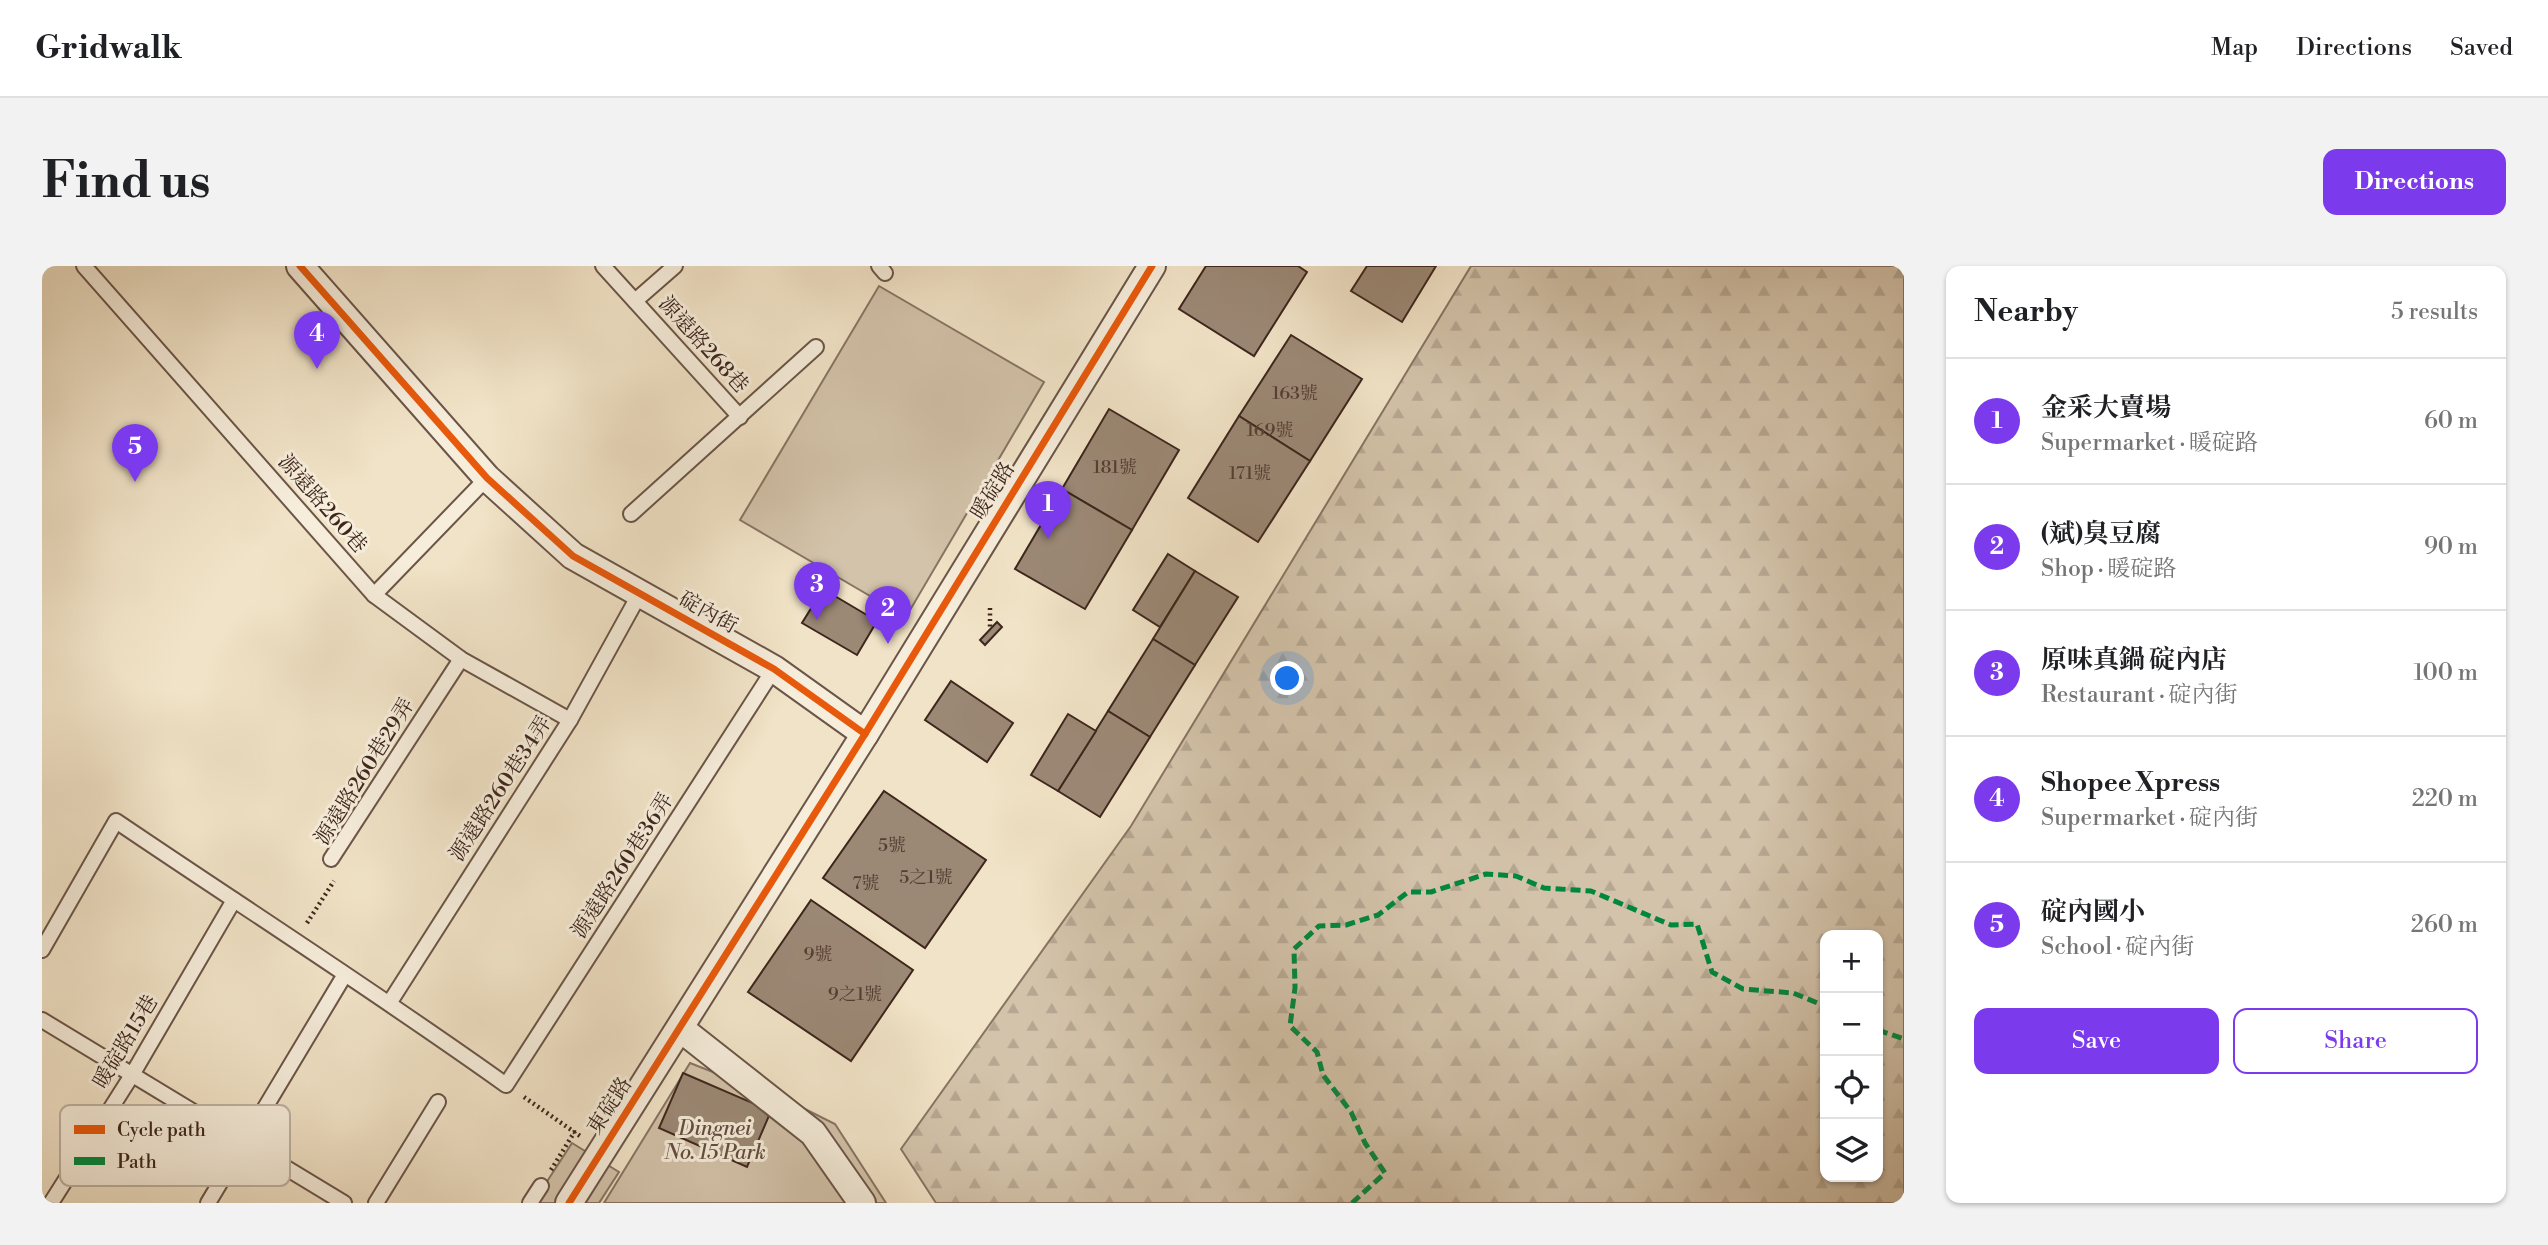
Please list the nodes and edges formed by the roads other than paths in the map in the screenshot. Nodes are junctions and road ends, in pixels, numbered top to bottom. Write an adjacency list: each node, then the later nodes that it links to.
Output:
1 (84, 266): 11 (lane, 源遠路260巷)
2 (300, 266): 9 (street, 碇內街)
3 (603, 266): 6 (lane, 源遠路268巷)
4 (674, 266): 6 (lane, 源遠路268巷)
5 (1152, 266): 16 (street, 暖碇路)
6 (635, 301): 8 (lane, 源遠路268巷)
7 (816, 347): 8 (lane, 源遠路268巷)
8 (740, 417): 10 (lane, 源遠路268巷)
9 (487, 478): 11 (lane); 12 (street, 碇內街)
10 (631, 514)
11 (374, 595): 13 (lane, 源遠路260巷)
12 (639, 595): 14 (street, 碇內街); 15 (lane, 源遠路260巷34弄)
13 (461, 659): 15 (lane, 源遠路260巷); 17 (lane, 源遠路260巷29弄)
14 (775, 669): 16 (street, 碇內街); 21 (lane, 源遠路260巷36弄)
15 (570, 720): 21 (lane, 源遠路260巷34弄)
16 (865, 734): 23 (street)
17 (331, 859)
18 (234, 900): 19 (lane); 20 (lane); 24 (lane, 暖碇路15巷)
19 (42, 950)
20 (344, 976): 21 (lane); 28 (lane)
21 (390, 1002)
22 (42, 1020): 24 (lane)
23 (681, 1029): 38 (street, 東碇路); 39 (street)
24 (132, 1075): 26 (lane, 暖碇路15巷); 27 (lane)
25 (438, 1102): 36 (lane)
26 (113, 1105)
27 (182, 1105)
28 (266, 1105)
29 (290, 1170): 35 (lane)
30 (62, 1186): 33 (lane, 暖碇路15巷)
31 (218, 1186): 34 (lane)
32 (541, 1186): 37 (lane)
33 (51, 1203)
34 (208, 1203)
35 (344, 1203)
36 (376, 1203)
37 (530, 1203)
38 (569, 1203)
39 (862, 1203)

